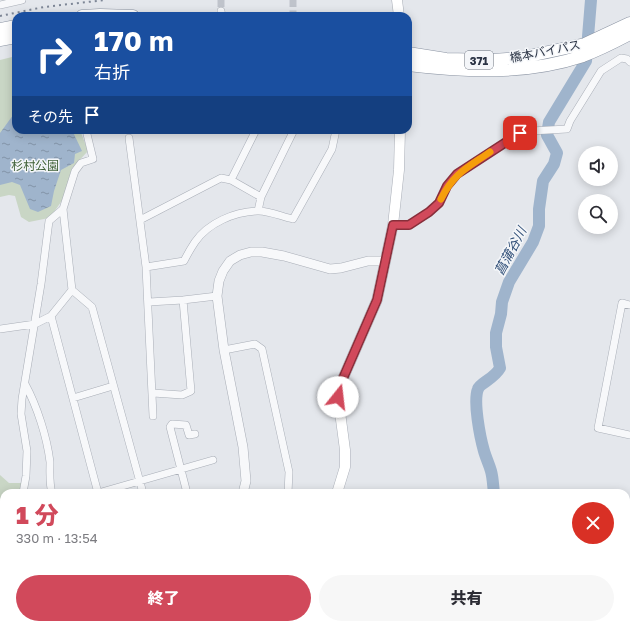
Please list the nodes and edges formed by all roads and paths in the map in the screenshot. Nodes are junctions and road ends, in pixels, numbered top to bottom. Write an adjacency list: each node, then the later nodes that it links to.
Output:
1 (22, 0): 3 (street)
2 (397, 0): 4 (main road)
3 (0, 5)
4 (398, 12)
5 (630, 23): 9 (highway, 橋本バイパス / 371)
6 (12, 27): 7 (highway)
7 (0, 29)
8 (630, 34): 9 (highway, 橋本バイパス / 371)
9 (617, 35): 12 (highway, 橋本バイパス / 371); 14 (highway, 橋本バイパス / 371)
10 (12, 38): 11 (highway)
11 (0, 40)
12 (412, 54)
13 (630, 62): 26 (street)
14 (412, 65)
15 (87, 134): 23 (street)
16 (254, 134): 21 (street)
17 (292, 134): 22 (street)
18 (335, 134): 24 (street)
19 (400, 134): 26 (main road)
20 (129, 138): 25 (street)
21 (231, 180): 22 (street); 25 (street)
22 (261, 197): 24 (street)
23 (63, 209): 29 (street); 35 (street)
24 (258, 211): 28 (street)
25 (140, 220): 28 (street)
26 (393, 225): 27 (main road)
27 (385, 261): 30 (street); 56 (main road)
28 (146, 266): 32 (street)
29 (72, 290): 34 (street); 39 (street)
30 (218, 296): 31 (street); 37 (street)
31 (183, 300): 32 (street); 40 (street)
32 (149, 302): 40 (street)
33 (630, 305): 44 (street)
34 (51, 316): 35 (street); 41 (street)
35 (35, 324): 36 (street); 38 (street)
36 (0, 329)
37 (224, 350): 54 (street); 55 (street)
38 (25, 384): 48 (street); 49 (street)
39 (113, 386): 41 (street); 47 (street)
40 (153, 393): 42 (street)
41 (73, 398): 50 (street)
42 (153, 416)
43 (195, 434): 46 (street)
44 (630, 435)
45 (213, 460): 46 (street)
46 (180, 469): 47 (street); 53 (street)
47 (140, 481): 51 (street); 52 (street)
48 (24, 489)
49 (52, 489)
50 (97, 489)
51 (112, 489)
52 (142, 489)
53 (186, 489)
54 (244, 489)
55 (288, 489)
56 (338, 489)

